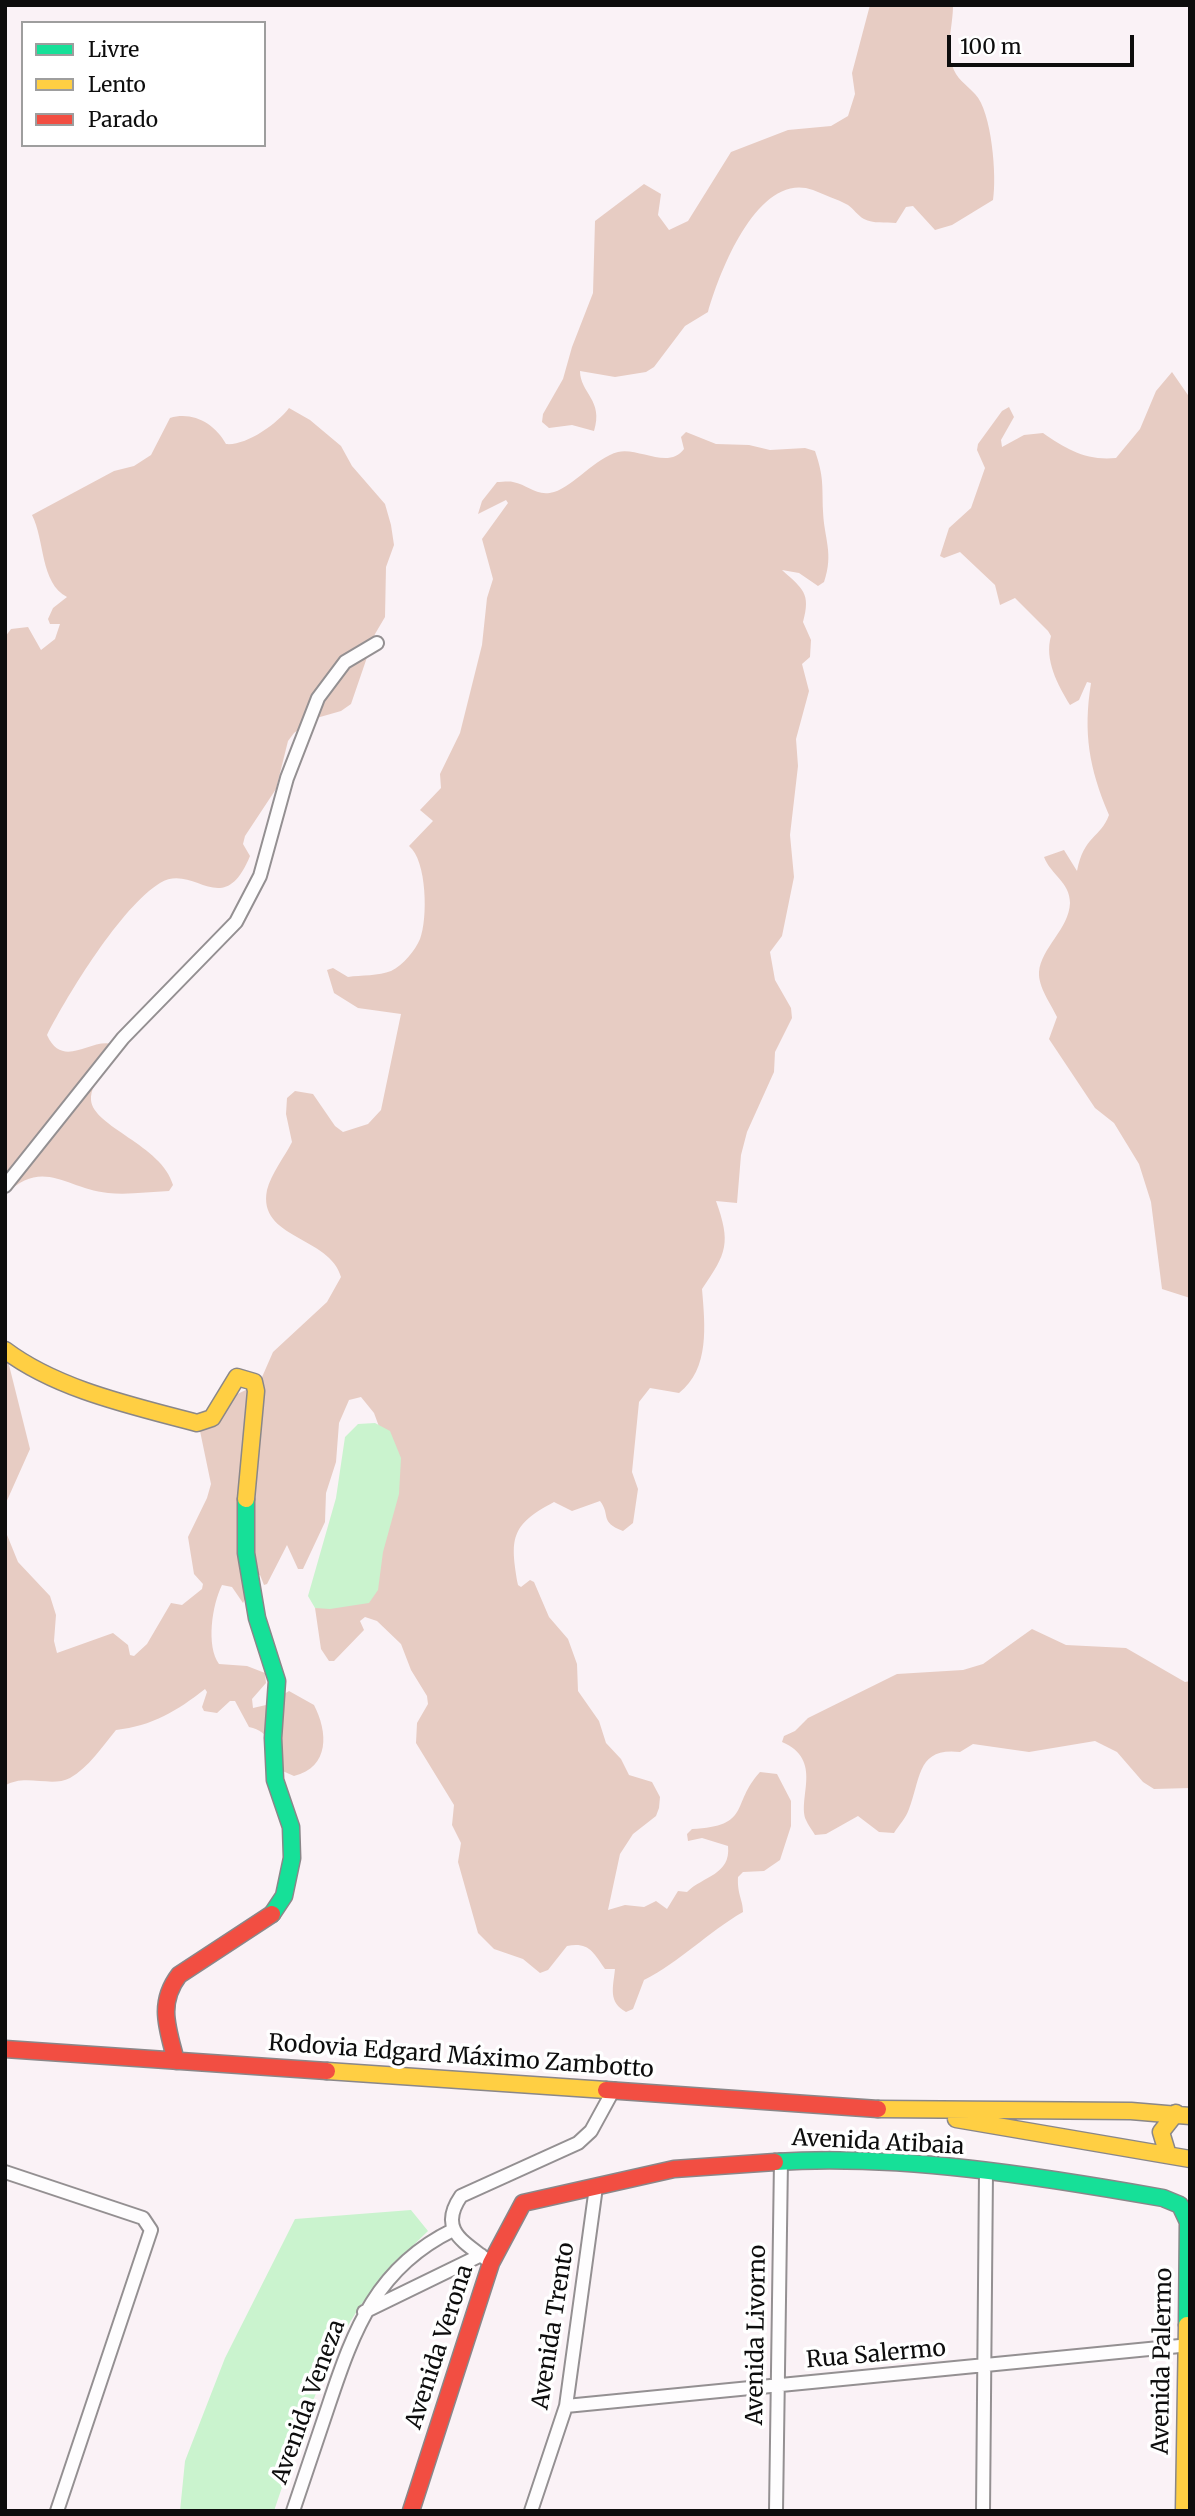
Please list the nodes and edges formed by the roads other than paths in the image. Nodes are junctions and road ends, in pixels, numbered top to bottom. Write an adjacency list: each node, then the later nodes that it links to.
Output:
1 (377, 643): 2 (street)
2 (5, 1186)
3 (5, 1350): 5 (street)
4 (5, 2049): 5 (street, Rodovia Edgard Máximo Zambotto)
5 (176, 2061): 6 (street, Rodovia Edgard Máximo Zambotto)
6 (614, 2089): 7 (street, Rodovia Edgard Máximo Zambotto); 17 (street)
7 (913, 2110): 8 (street, Rodovia Edgard Máximo Zambotto); 9 (street, Rodovia Edgard Máximo Zambotto)
8 (1183, 2115): 9 (street)
9 (1168, 2155): 10 (street, Rodovia Edgard Máximo Zambotto)
10 (1190, 2159)
11 (781, 2160): 13 (street, Avenida Atibaia); 14 (street, Avenida Atibaia); 22 (street, Avenida Livorno)
12 (5, 2172): 24 (street)
13 (986, 2172): 16 (street, Avenida Atibaia); 21 (street)
14 (596, 2186): 15 (street, Avenida Atibaia); 23 (street, Avenida Trento)
15 (523, 2203): 18 (street, Avenida Verona)
16 (1185, 2212): 20 (street, Avenida Palermo)
17 (453, 2231): 18 (street); 19 (street)
18 (486, 2259): 19 (street, Avenida Veneza); 26 (street, Avenida Verona)
19 (364, 2312): 25 (street, Avenida Veneza)
20 (1188, 2345): 21 (street, Rua Salermo); 30 (street, Avenida Palermo)
21 (983, 2366): 22 (street, Rua Salermo); 29 (street)
22 (777, 2385): 23 (street, Rua Salermo); 28 (street, Avenida Livorno)
23 (566, 2406): 27 (street, Avenida Trento)
24 (57, 2511)
25 (293, 2511)
26 (411, 2511)
27 (531, 2511)
28 (775, 2511)
29 (983, 2511)
30 (1184, 2511)

